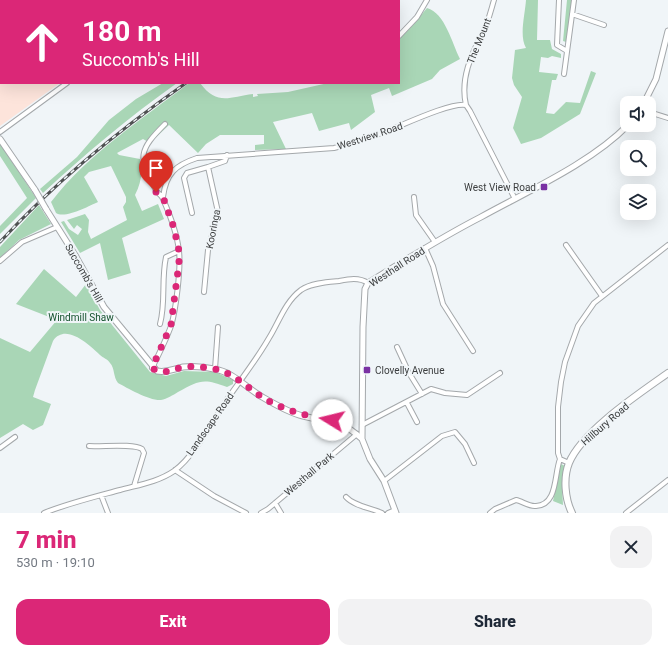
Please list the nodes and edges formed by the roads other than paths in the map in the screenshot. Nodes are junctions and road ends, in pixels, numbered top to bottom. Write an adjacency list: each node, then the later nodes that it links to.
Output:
1 (193, 0): 2 (street)
2 (200, 0)
3 (427, 0): 10 (street)
4 (494, 0): 15 (street, The Mount)
5 (559, 0): 11 (street)
6 (574, 0): 7 (street)
7 (572, 14): 8 (street); 11 (street)
8 (604, 25)
9 (668, 31): 14 (street)
10 (400, 35)
11 (567, 51): 12 (street)
12 (564, 74)
13 (66, 84): 19 (street)
14 (648, 96)
15 (466, 105): 22 (street, Westview Road); 26 (street)
16 (656, 114): 17 (street)
17 (668, 118)
18 (165, 124): 25 (street)
19 (0, 132)
20 (620, 132): 26 (street, Westhall Road)
21 (0, 139): 28 (street, Succomb's Hill, bridge)
22 (227, 155): 23 (street); 25 (street, Westview Road)
23 (208, 167): 27 (street); 36 (street, Kooringa)
24 (414, 196): 29 (street)
25 (163, 197): 33 (street)
26 (514, 199): 29 (street, Westhall Road)
27 (192, 213)
28 (57, 227): 34 (street); 42 (street, Succomb's Hill)
29 (435, 242): 32 (street, Westhall Road)
30 (566, 245): 37 (street)
31 (668, 245): 37 (street)
32 (425, 248): 35 (street, Westhall Road); 41 (street)
33 (179, 251): 38 (street); 42 (street)
34 (0, 261)
35 (368, 283): 46 (street, Landscape Road); 50 (street, Westhall Road)
36 (204, 292)
37 (602, 296): 56 (street)
38 (160, 324)
39 (218, 327): 43 (street)
40 (397, 347): 47 (street)
41 (473, 351)
42 (152, 368): 43 (street)
43 (216, 369): 46 (street)
44 (500, 373): 47 (street)
45 (668, 373): 58 (main road, Hillbury Road)
46 (242, 381): 51 (street); 59 (street, Landscape Road)
47 (422, 394): 48 (street)
48 (407, 403): 49 (street); 50 (street)
49 (417, 422)
50 (362, 425): 53 (street, Westhall Road)
51 (357, 434): 53 (street); 65 (street, Westhall Park)
52 (15, 437): 55 (street)
53 (362, 439): 61 (street, Westhall Road)
54 (89, 446): 62 (street)
55 (0, 448)
56 (560, 460): 58 (street); 74 (street)
57 (474, 463): 61 (street)
58 (569, 464): 75 (main road, Hillbury Road)
59 (175, 470): 62 (street, Landscape Road); 69 (street)
60 (668, 480): 76 (street)
61 (384, 481): 66 (street, Westhall Road)
62 (134, 486): 63 (street, Landscape Road)
63 (100, 495): 67 (street, Landscape Road); 68 (street)
64 (346, 497): 72 (street)
65 (275, 503): 70 (street, Westhall Park); 71 (street)
66 (396, 512): 73 (street)
67 (44, 513)
68 (108, 513)
69 (246, 513)
70 (261, 513)
71 (280, 513)
72 (382, 513)
73 (388, 513)
74 (490, 513)
75 (572, 513)
76 (626, 513)

